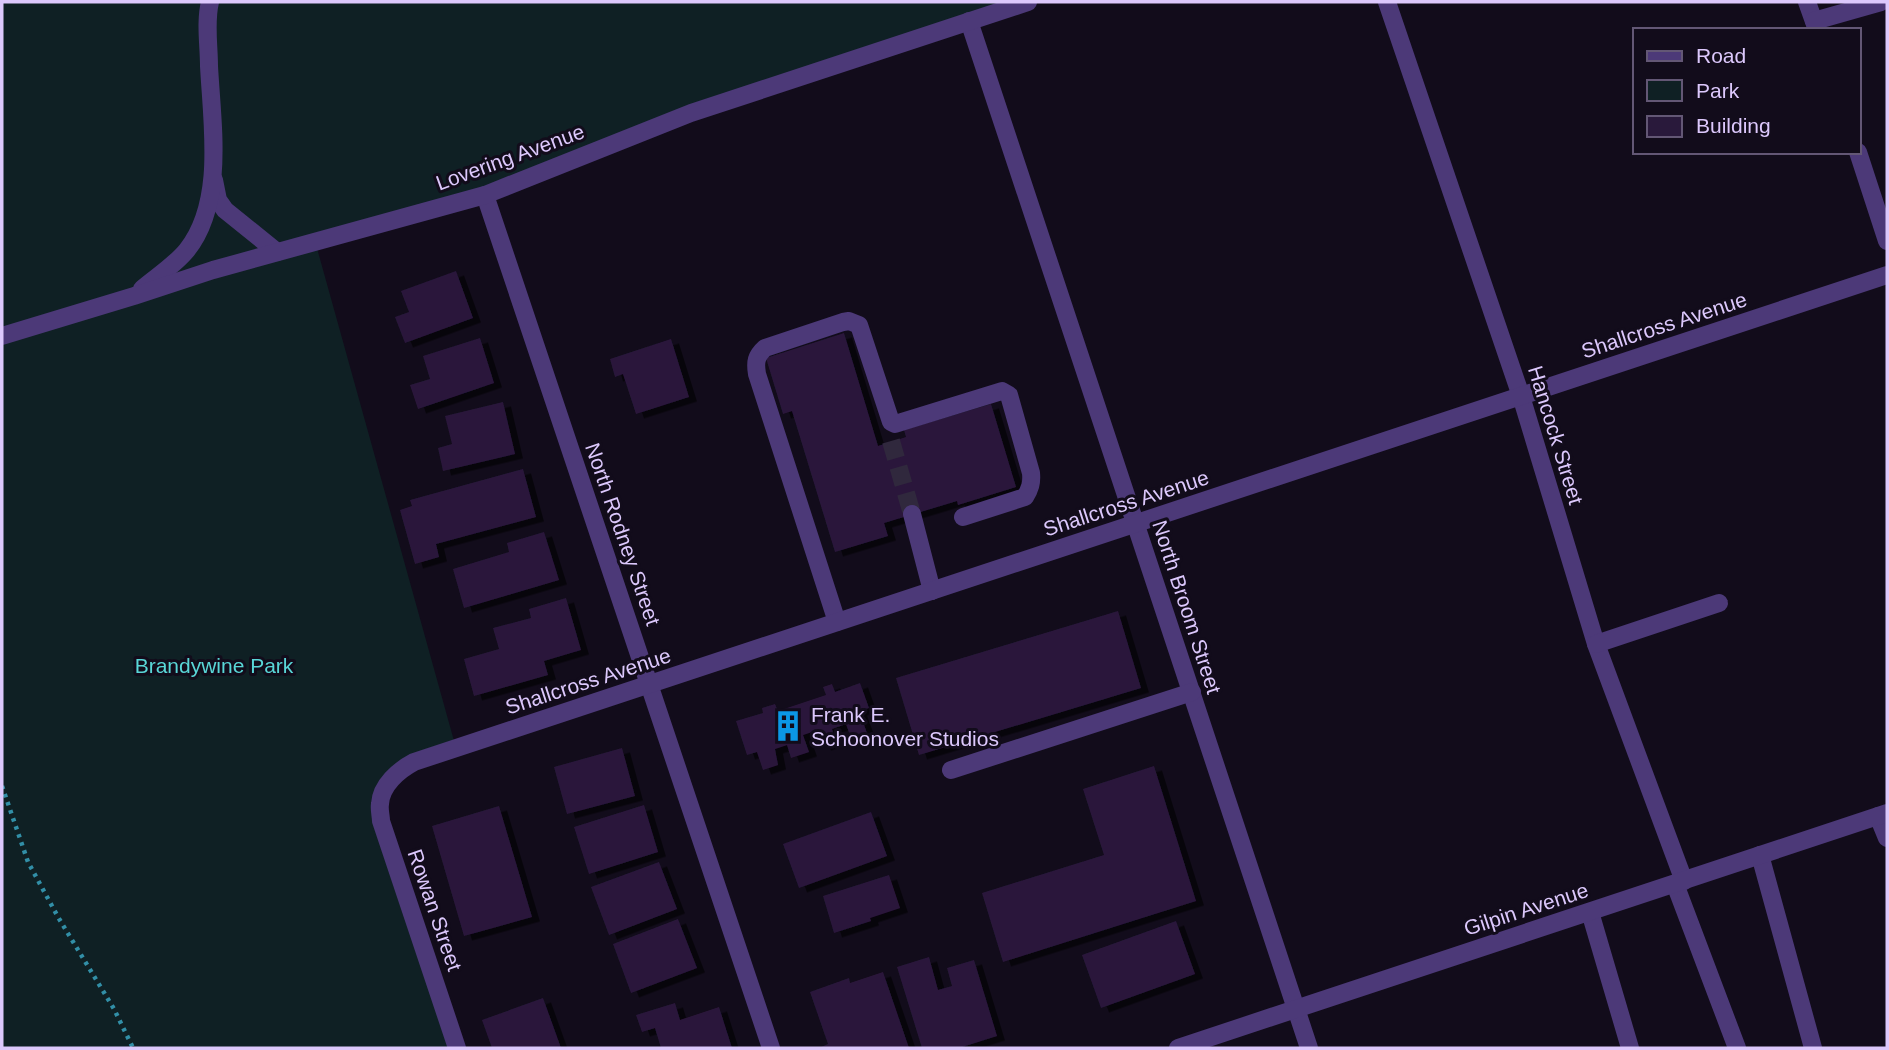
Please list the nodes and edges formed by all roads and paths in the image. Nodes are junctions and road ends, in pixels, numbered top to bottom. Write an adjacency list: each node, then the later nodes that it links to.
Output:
1 (210, 2): 8 (street)
2 (1028, 2): 6 (street, Lovering Avenue)
3 (1387, 2): 15 (street, Hancock Street)
4 (1881, 2): 5 (street)
5 (1813, 12)
6 (969, 21): 9 (street, Lovering Avenue); 20 (street, North Broom Street)
7 (1859, 154): 10 (street)
8 (214, 177): 11 (street); 13 (street)
9 (485, 195): 11 (street, Lovering Avenue); 25 (street, North Rodney Street)
10 (1887, 242)
11 (277, 252): 13 (street, Lovering Avenue)
12 (1887, 275): 15 (street, Shallcross Avenue)
13 (134, 296): 14 (street, Lovering Avenue)
14 (2, 336)
15 (1521, 396): 20 (street, Shallcross Avenue); 24 (street, Hancock Street)
16 (891, 422): 17 (street); 19 (street); 23 (street)
17 (891, 441)
18 (912, 514): 21 (street)
19 (963, 517)
20 (1136, 524): 21 (street, Shallcross Avenue); 26 (street, North Broom Street)
21 (932, 591): 23 (street, Shallcross Avenue)
22 (1719, 603): 24 (street)
23 (837, 622): 25 (street, Shallcross Avenue)
24 (1596, 644): 33 (street, Hancock Street)
25 (649, 684): 29 (street, Shallcross Avenue); 38 (street, North Rodney Street)
26 (1192, 692): 27 (street); 35 (street, North Broom Street)
27 (951, 770)
28 (2, 786): 36 (path)
29 (387, 786): 37 (street, Rowan Street)
30 (1883, 815): 31 (street); 32 (street, Gilpin Avenue)
31 (1887, 838)
32 (1760, 855): 33 (street, Gilpin Avenue); 43 (street)
33 (1679, 882): 34 (street, Gilpin Avenue); 42 (street, Hancock Street)
34 (1590, 912): 35 (street, Gilpin Avenue); 41 (street)
35 (1296, 1009): 39 (street, Gilpin Avenue); 40 (street, North Broom Street)
36 (133, 1048)
37 (457, 1048)
38 (771, 1048)
39 (1178, 1048)
40 (1309, 1048)
41 (1630, 1048)
42 (1737, 1048)
43 (1812, 1048)

